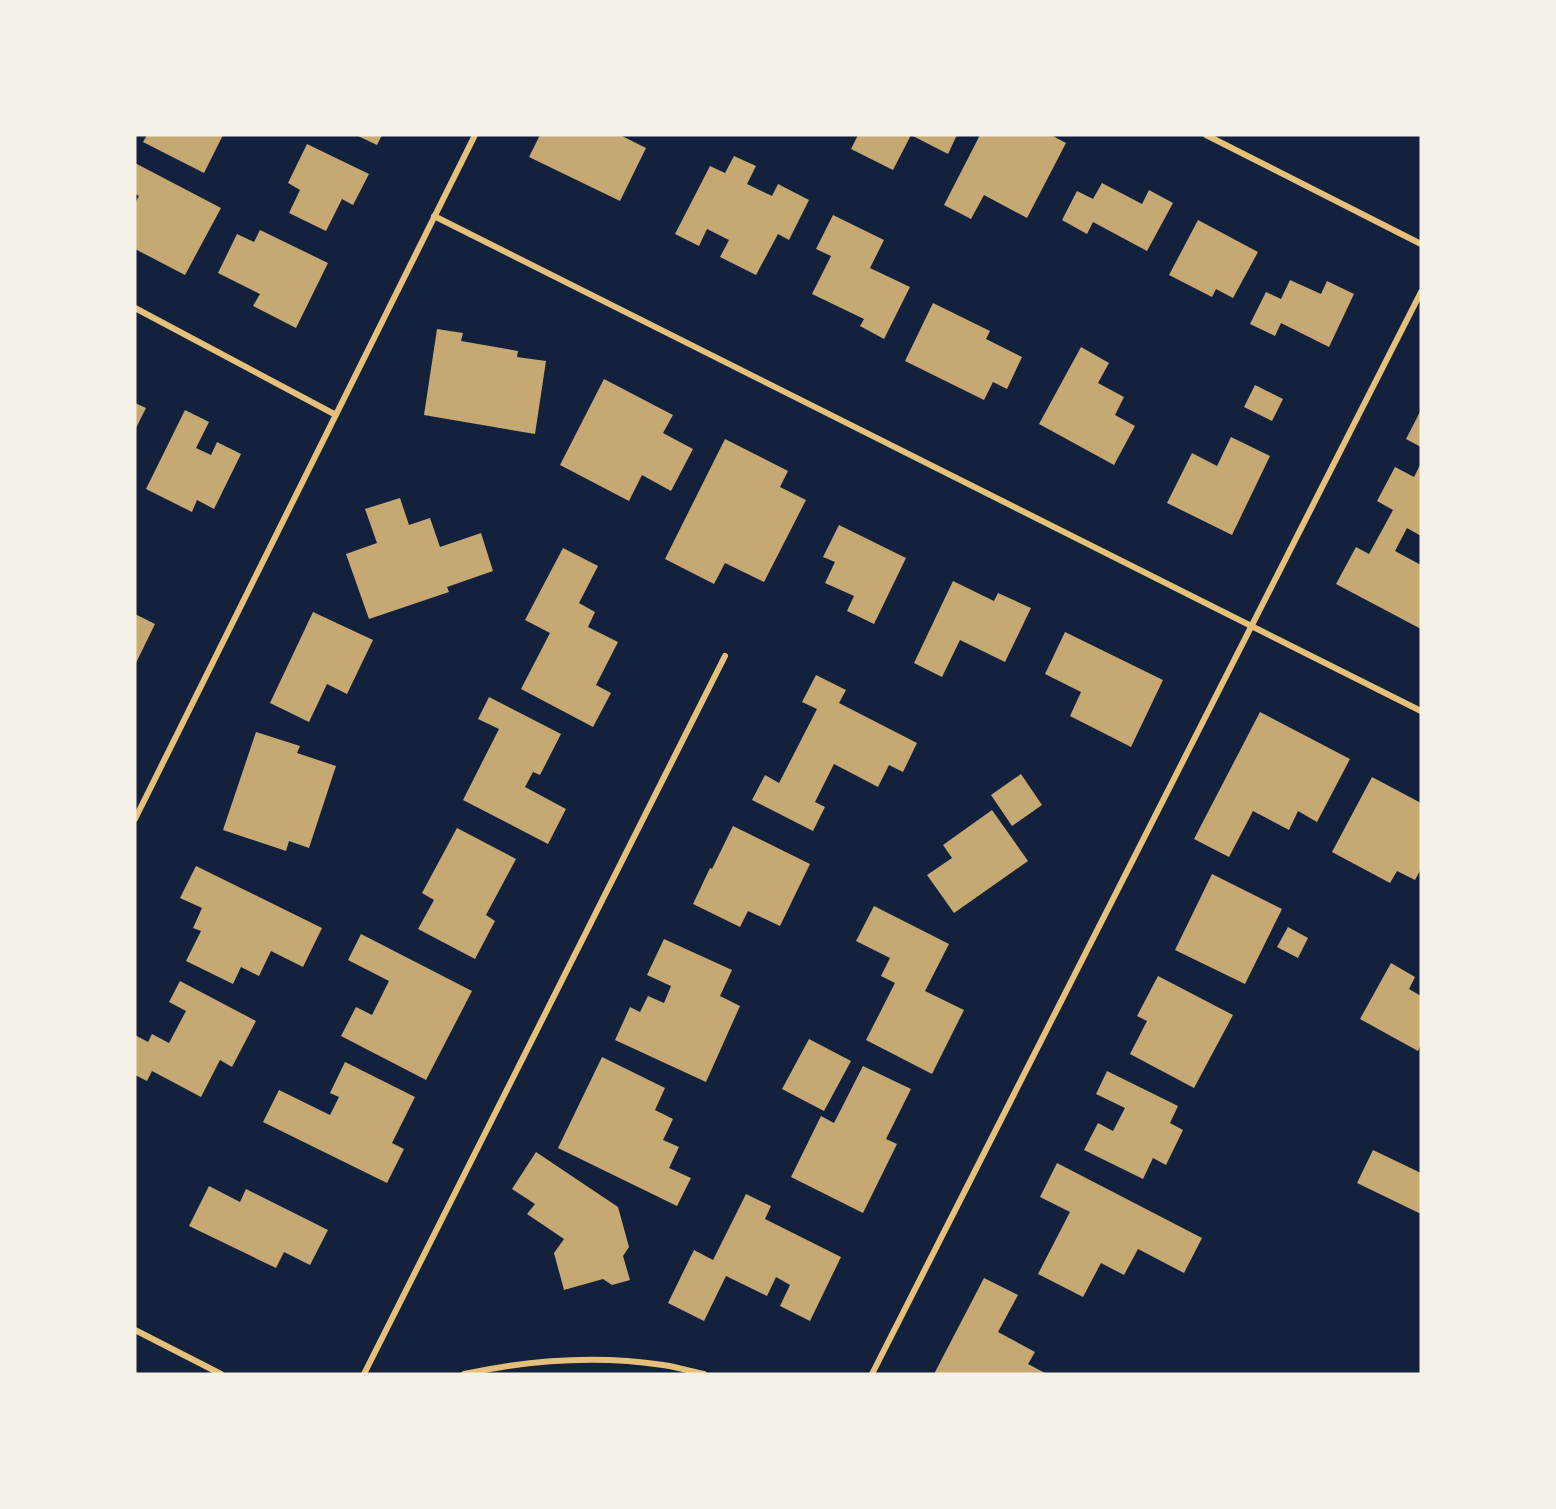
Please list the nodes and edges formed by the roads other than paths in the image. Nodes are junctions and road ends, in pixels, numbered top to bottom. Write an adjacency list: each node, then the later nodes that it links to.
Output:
1 (474, 135): 3 (street)
2 (1206, 135): 4 (street)
3 (435, 216): 7 (street); 8 (street)
4 (1421, 244)
5 (1421, 292): 8 (street)
6 (135, 308): 7 (street)
7 (336, 415): 11 (street)
8 (1251, 626): 10 (street); 18 (street)
9 (725, 656): 15 (street)
10 (1421, 711)
11 (138, 807): 12 (street)
12 (135, 819)
13 (135, 1330): 14 (street)
14 (221, 1374)
15 (364, 1374)
16 (464, 1374): 17 (street)
17 (704, 1374)
18 (872, 1374)

